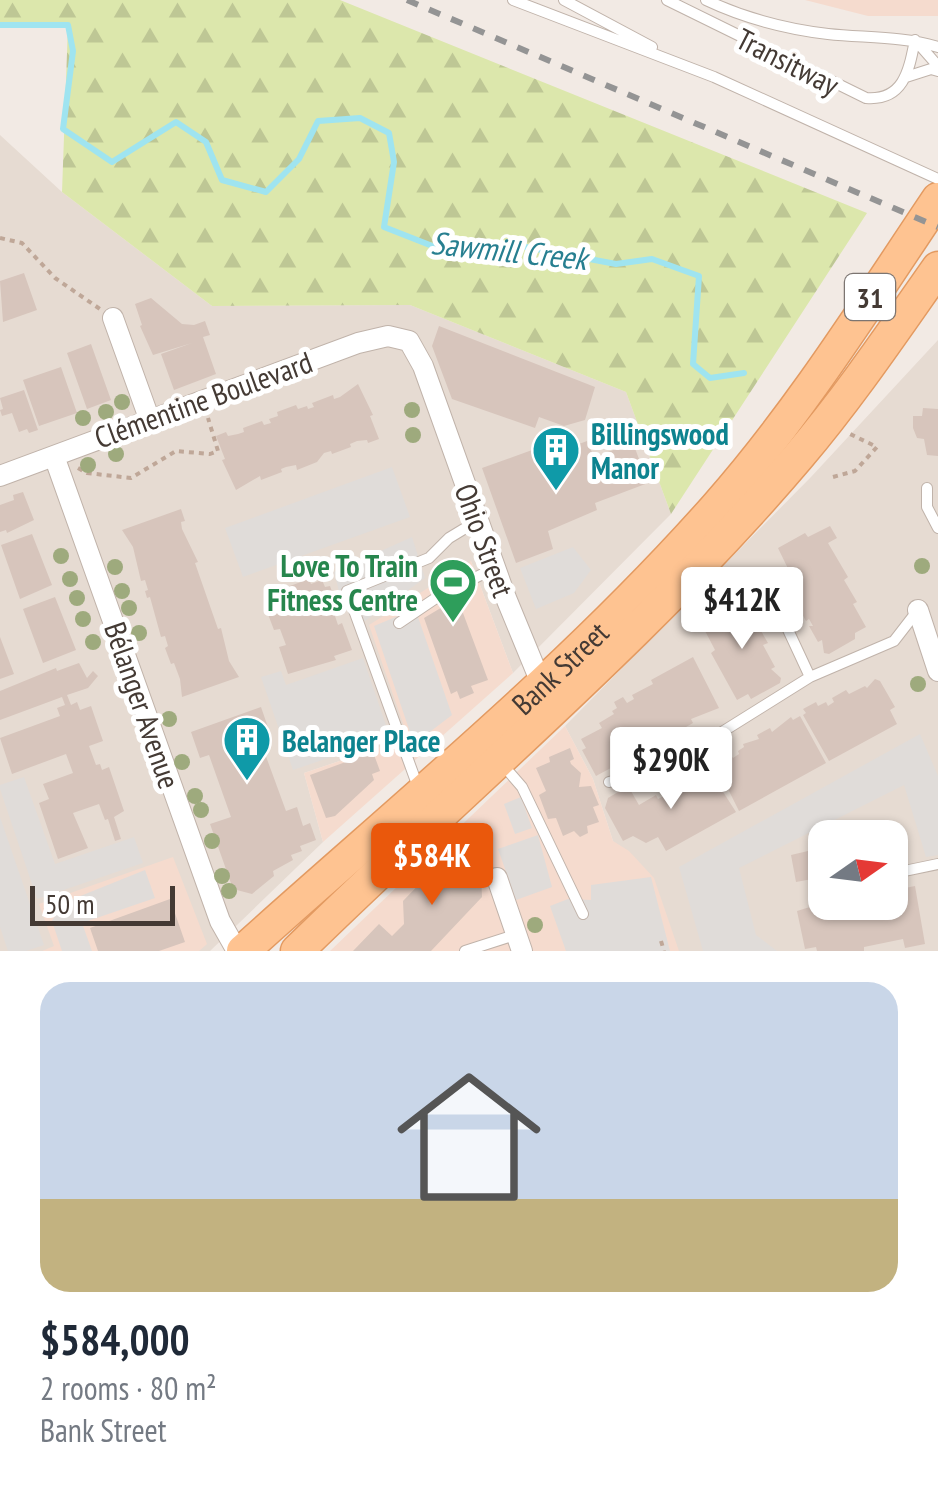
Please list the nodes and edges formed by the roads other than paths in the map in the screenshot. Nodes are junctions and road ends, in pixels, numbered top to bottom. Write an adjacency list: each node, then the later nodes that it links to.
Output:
1 (512, 0): 7 (lane, Transitway)
2 (564, 0): 7 (lane, Transitway)
3 (667, 0): 9 (lane, Transitway)
4 (706, 0): 5 (lane, Transitway)
5 (915, 40): 6 (lane, Transitway); 8 (lane); 9 (lane)
6 (938, 44)
7 (690, 67): 10 (lane, Transitway)
8 (938, 68): 9 (lane, Transitway)
9 (906, 77)
10 (938, 179)
11 (938, 199): 27 (main road, Bank Street / 31)
12 (938, 268): 28 (main road, Bank Street / 31)
13 (113, 318): 15 (street)
14 (410, 341): 15 (street, Clémentine Boulevard); 19 (street, Ohio Street)
15 (149, 418): 16 (street, Clémentine Boulevard)
16 (54, 456): 17 (street, Clémentine Boulevard); 37 (street, Bélanger Avenue)
17 (0, 476)
18 (927, 488): 20 (lane)
19 (478, 520): 21 (street, Ohio Street); 30 (lane)
20 (938, 528)
21 (496, 568): 24 (lane); 27 (street, Ohio Street)
22 (763, 576): 26 (lane)
23 (918, 610): 25 (street); 26 (lane)
24 (399, 623)
25 (938, 671)
26 (810, 677): 29 (lane)
27 (541, 683): 30 (main road, Bank Street / 31)
28 (499, 760): 34 (lane); 35 (main road, Bank Street / 31)
29 (609, 782)
30 (420, 792): 37 (main road, Bank Street / 31)
31 (938, 864): 32 (lane)
32 (908, 870)
33 (497, 878): 36 (street)
34 (583, 914)
35 (319, 939): 38 (main road, Bank Street / 31)
36 (519, 943): 39 (lane)
37 (240, 951)
38 (297, 951)
39 (465, 951)

